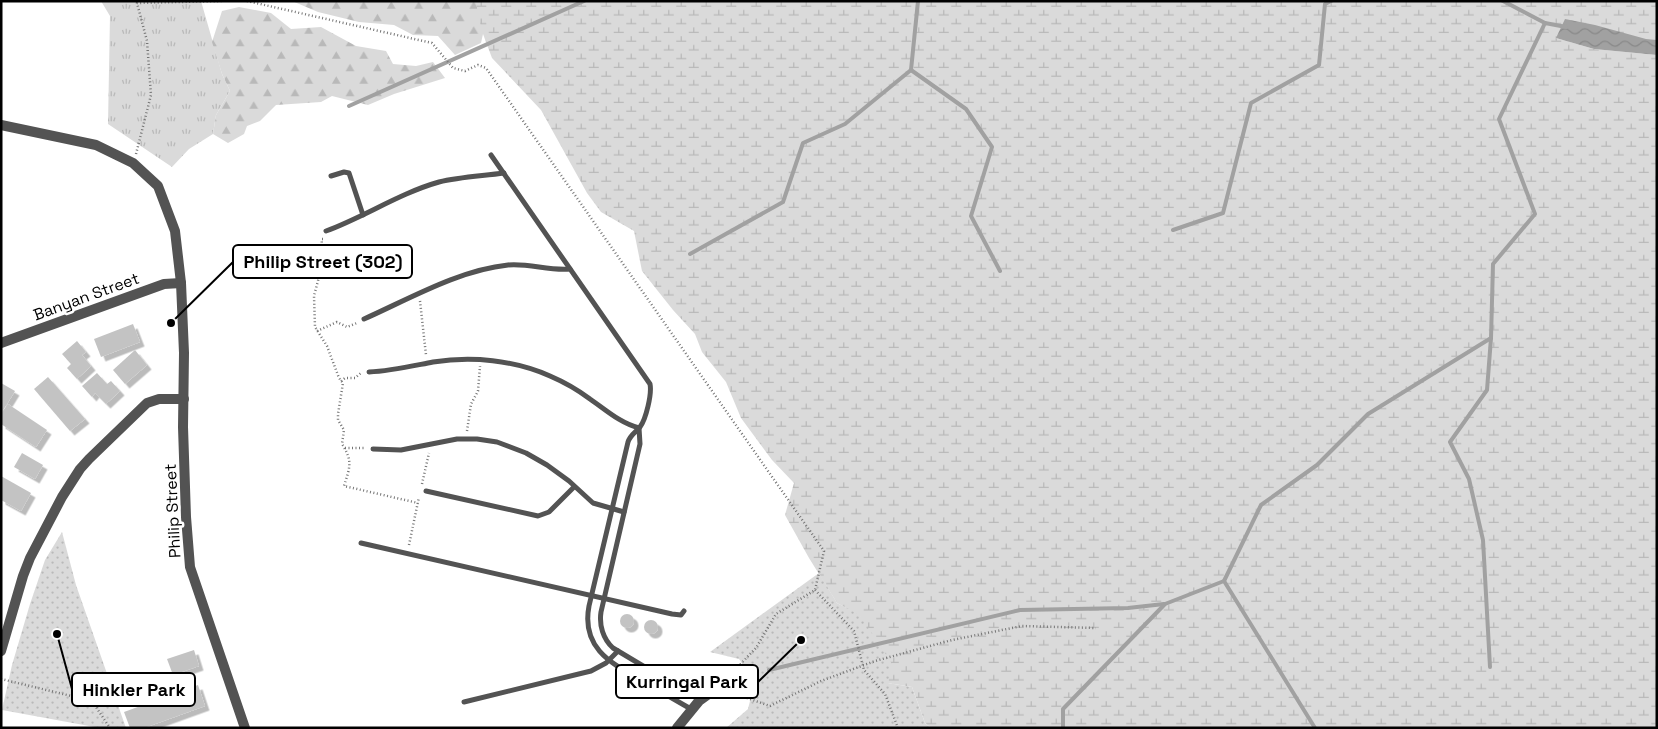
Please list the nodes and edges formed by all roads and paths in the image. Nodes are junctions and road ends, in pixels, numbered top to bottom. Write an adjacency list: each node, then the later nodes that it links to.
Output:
1 (223, 1): 3 (path)
2 (247, 1): 34 (path)
3 (136, 2): 6 (path)
4 (1, 124): 6 (street, Philip Street)
5 (491, 155): 7 (lane)
6 (133, 163): 12 (street, Philip Street)
7 (504, 173): 9 (lane); 11 (lane)
8 (331, 176): 9 (lane)
9 (362, 216): 10 (lane)
10 (326, 230): 15 (path)
11 (570, 269): 13 (lane); 22 (lane)
12 (181, 283): 16 (street, Banyan Street); 21 (street, Philip Street)
13 (419, 294): 14 (lane); 18 (path)
14 (364, 319): 15 (path)
15 (318, 331): 20 (path)
16 (1, 343)
17 (481, 360): 18 (lane); 22 (lane); 23 (path)
18 (427, 363): 19 (lane)
19 (369, 372): 20 (path)
20 (341, 381): 25 (path)
21 (184, 399): 39 (street); 49 (street, Philip Street)
22 (639, 428): 30 (lane); 31 (lane)
23 (467, 439): 24 (lane); 27 (lane)
24 (431, 444): 26 (lane); 29 (path)
25 (345, 448): 26 (path); 29 (path)
26 (373, 449)
27 (574, 487): 28 (lane); 30 (lane)
28 (426, 492)
29 (418, 503): 33 (path)
30 (612, 508): 31 (lane); 35 (lane)
31 (624, 512): 36 (lane)
32 (362, 543): 33 (lane)
33 (407, 553): 35 (lane)
34 (815, 590): 42 (path); 44 (path)
35 (591, 596): 36 (lane); 41 (lane)
36 (604, 599): 37 (lane); 40 (lane)
37 (684, 611)
38 (1096, 628): 42 (path)
39 (1, 650)
40 (618, 651): 41 (lane); 45 (lane)
41 (609, 661): 46 (lane); 47 (lane)
42 (863, 666): 44 (path); 51 (path)
43 (1, 679): 48 (path)
44 (718, 688): 45 (street)
45 (700, 700): 47 (street)
46 (464, 702)
47 (691, 709): 50 (street)
48 (110, 728)
49 (245, 728)
50 (677, 728)
51 (898, 728)

